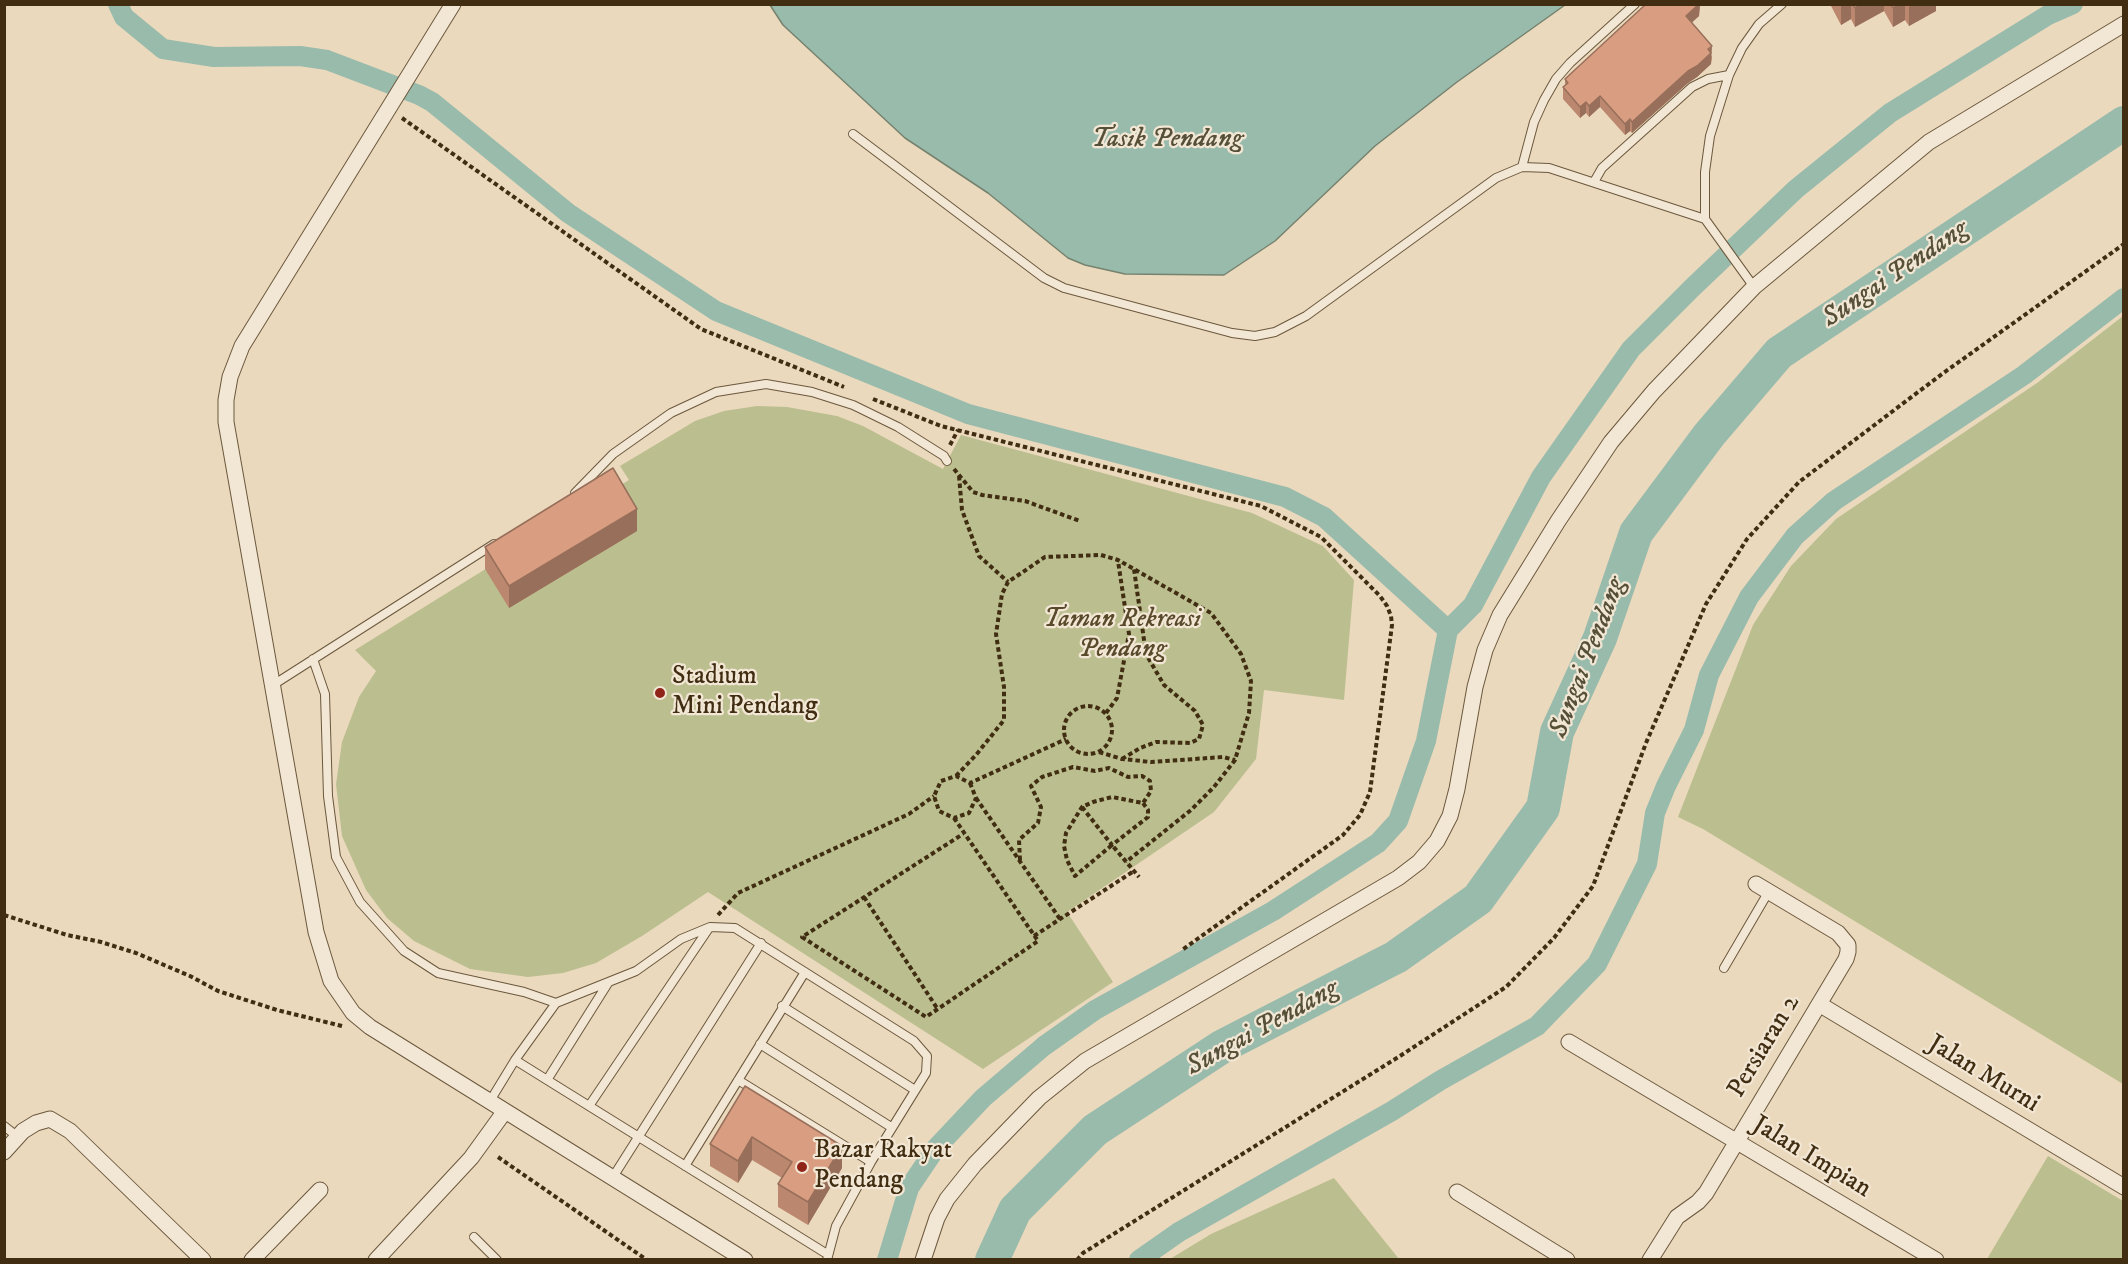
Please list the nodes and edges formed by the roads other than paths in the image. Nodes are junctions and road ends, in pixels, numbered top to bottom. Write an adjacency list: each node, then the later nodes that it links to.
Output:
1 (453, 4): 15 (street)
2 (1635, 4): 7 (lane)
3 (1782, 4): 5 (lane)
4 (2124, 24): 10 (street)
5 (1729, 75): 8 (lane); 9 (lane)
6 (852, 134): 7 (lane)
7 (1522, 167): 8 (lane)
8 (1594, 182): 9 (lane)
9 (1705, 219): 10 (lane)
10 (1754, 287): 54 (street)
11 (947, 460): 12 (lane)
12 (565, 500)
13 (504, 538): 14 (lane)
14 (313, 659): 15 (lane); 22 (lane)
15 (273, 684): 31 (street)
16 (1762, 888): 19 (lane); 23 (street, Persiaran 2)
17 (710, 927): 18 (lane); 21 (lane); 32 (lane)
18 (761, 943): 20 (lane); 37 (lane)
19 (1724, 968)
20 (805, 972): 24 (lane); 30 (lane)
21 (608, 983): 22 (lane); 28 (lane)
22 (556, 1003): 27 (lane)
23 (1819, 1004): 38 (street, Persiaran 2); 43 (street, Jalan Murni)
24 (782, 1006): 26 (lane); 30 (lane)
25 (1569, 1042): 38 (street, Jalan Impian)
26 (760, 1044): 29 (lane); 35 (lane)
27 (515, 1060): 28 (lane); 31 (lane)
28 (547, 1080): 32 (lane)
29 (738, 1080): 40 (lane); 41 (lane)
30 (915, 1090): 35 (lane)
31 (490, 1101): 33 (street)
32 (589, 1107): 37 (lane)
33 (505, 1111): 42 (street); 51 (street)
34 (4, 1126): 36 (lane)
35 (891, 1127): 40 (lane)
36 (18, 1137): 39 (street); 49 (street)
37 (639, 1138): 41 (lane); 42 (lane)
38 (1737, 1141): 56 (street, Persiaran 2); 57 (street, Jalan Impian)
39 (4, 1152)
40 (871, 1162): 48 (lane)
41 (686, 1166): 48 (lane)
42 (614, 1177): 53 (street)
43 (2124, 1187)
44 (320, 1190): 50 (street)
45 (1457, 1192): 55 (street)
46 (474, 1237): 47 (lane)
47 (487, 1256): 52 (lane)
48 (827, 1257)
49 (203, 1260)
50 (252, 1260)
51 (376, 1260)
52 (497, 1260)
53 (745, 1260)
54 (923, 1260)
55 (1567, 1260)
56 (1650, 1260)
57 (1936, 1260)

